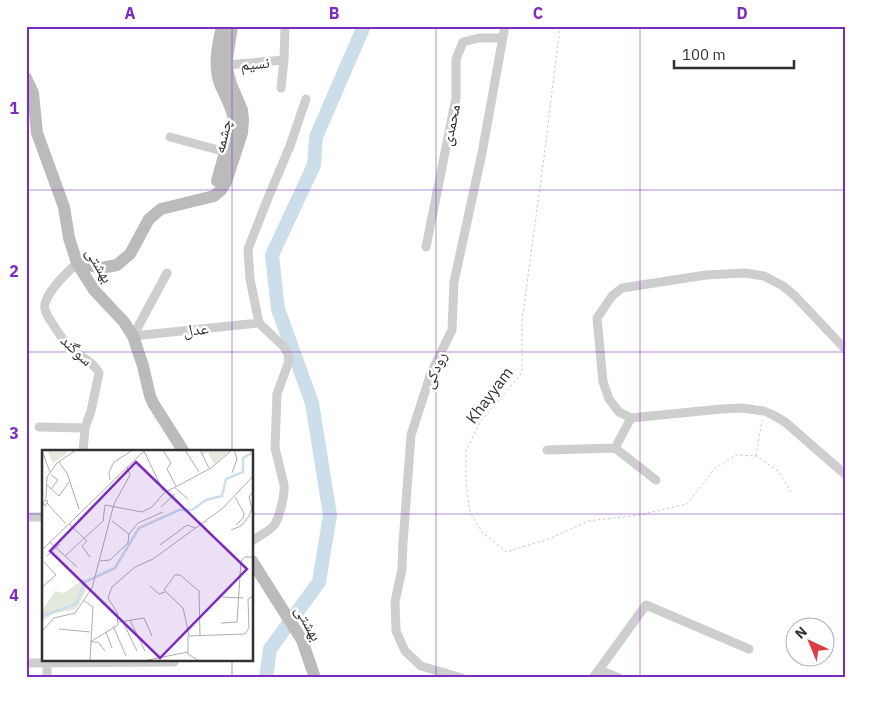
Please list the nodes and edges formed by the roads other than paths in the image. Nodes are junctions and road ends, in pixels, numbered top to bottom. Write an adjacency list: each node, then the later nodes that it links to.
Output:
1 (222, 26): 12 (street, چشمه)
2 (232, 26): 7 (street, چشمه)
3 (285, 26): 6 (street)
4 (505, 26): 5 (street, رودکی)
5 (503, 38): 14 (street, محمدی); 41 (street, رودکی)
6 (284, 60): 7 (street, نسیم); 9 (street)
7 (226, 65): 13 (street, چشمه)
8 (26, 78): 15 (street, بهشتی)
9 (281, 88)
10 (306, 99): 17 (street)
11 (170, 137): 12 (street)
12 (226, 152): 13 (street, چشمه)
13 (189, 201): 15 (street, چشمه)
14 (426, 247)
15 (77, 263): 18 (street, بهشتی); 22 (street, سوگند)
16 (167, 273): 18 (street)
17 (259, 323): 18 (street, عدل); 31 (street)
18 (133, 336): 25 (street, بهشتی)
19 (846, 350): 20 (street)
20 (632, 418): 23 (street); 27 (street)
21 (39, 427): 22 (street)
22 (85, 428): 24 (street, سوگند)
23 (615, 448): 26 (street); 28 (street)
24 (83, 450)
25 (183, 450)
26 (547, 450)
27 (846, 476)
28 (656, 480)
29 (26, 517): 30 (street)
30 (42, 517)
31 (254, 539)
32 (254, 564): 40 (street, بهشتی)
33 (749, 649): 38 (street)
34 (82, 662): 35 (street); 37 (street)
35 (174, 662)
36 (26, 663): 37 (street)
37 (47, 663): 39 (street)
38 (596, 674): 42 (street)
39 (47, 678)
40 (315, 678)
41 (462, 678)
42 (619, 678)

